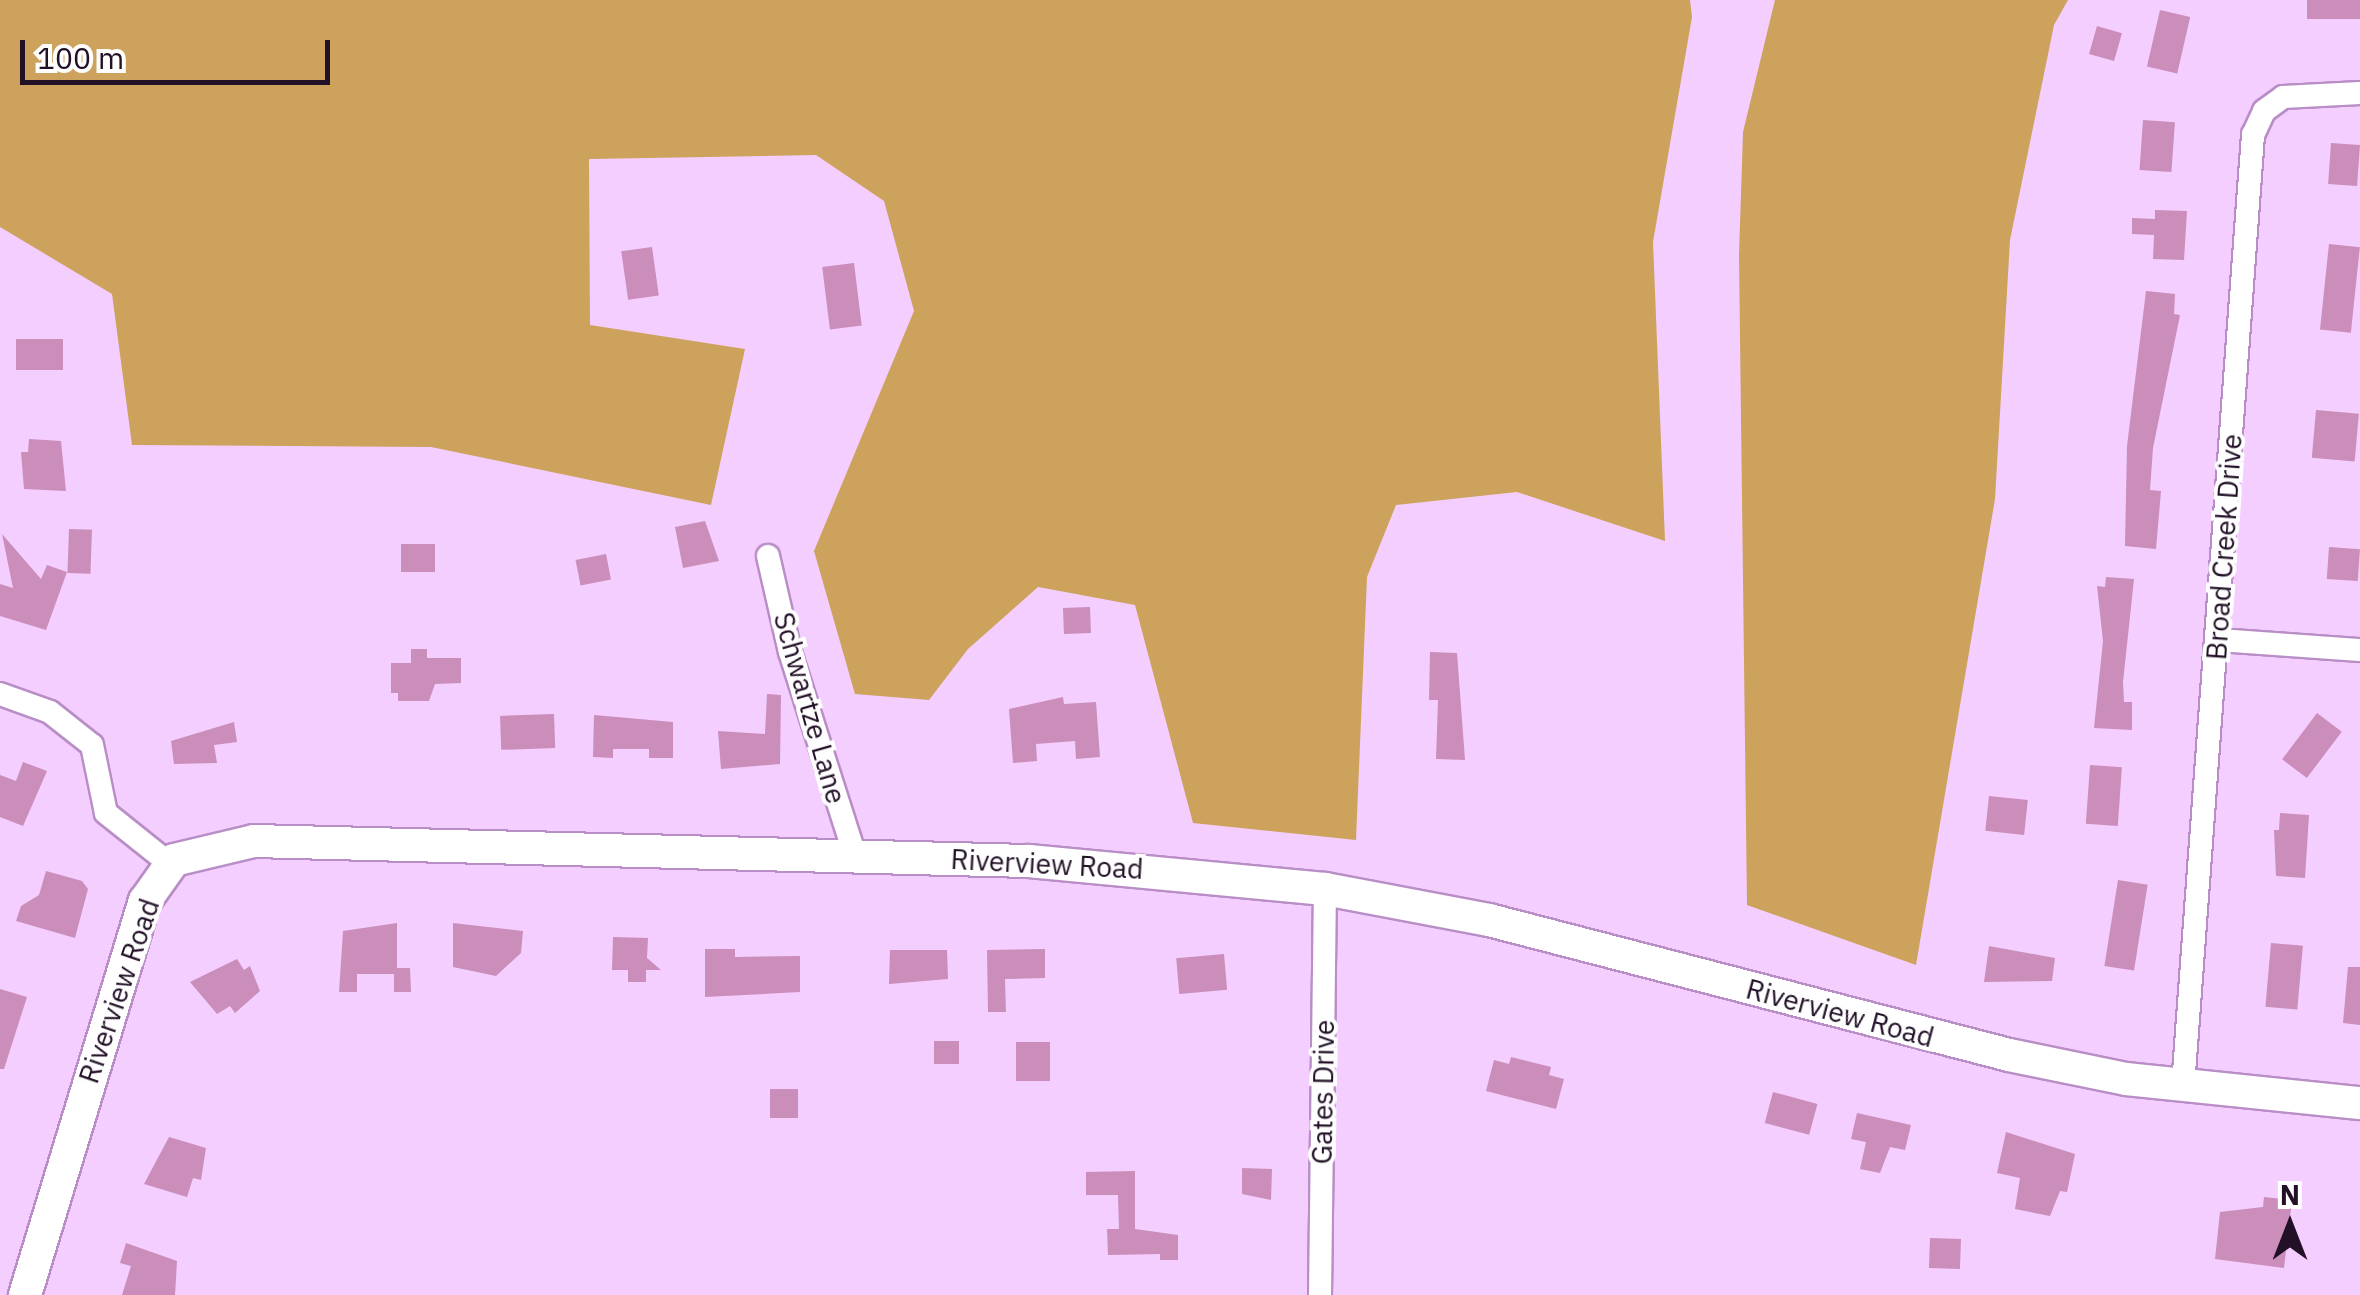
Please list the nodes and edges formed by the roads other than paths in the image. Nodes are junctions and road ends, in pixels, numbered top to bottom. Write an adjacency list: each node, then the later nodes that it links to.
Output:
1 (2360, 93): 3 (street, Broad Creek Drive)
2 (768, 556): 6 (street, Schwartze Lane)
3 (2218, 640): 4 (street); 9 (street, Broad Creek Drive)
4 (2360, 650)
5 (0, 694): 7 (street)
6 (856, 859): 7 (street, Riverview Road); 8 (street, Riverview Road)
7 (170, 864): 11 (street, Riverview Road)
8 (1325, 888): 9 (street, Riverview Road); 12 (street, Gates Drive)
9 (2183, 1086): 10 (street, Riverview Road)
10 (2360, 1103)
11 (25, 1295)
12 (1320, 1295)

